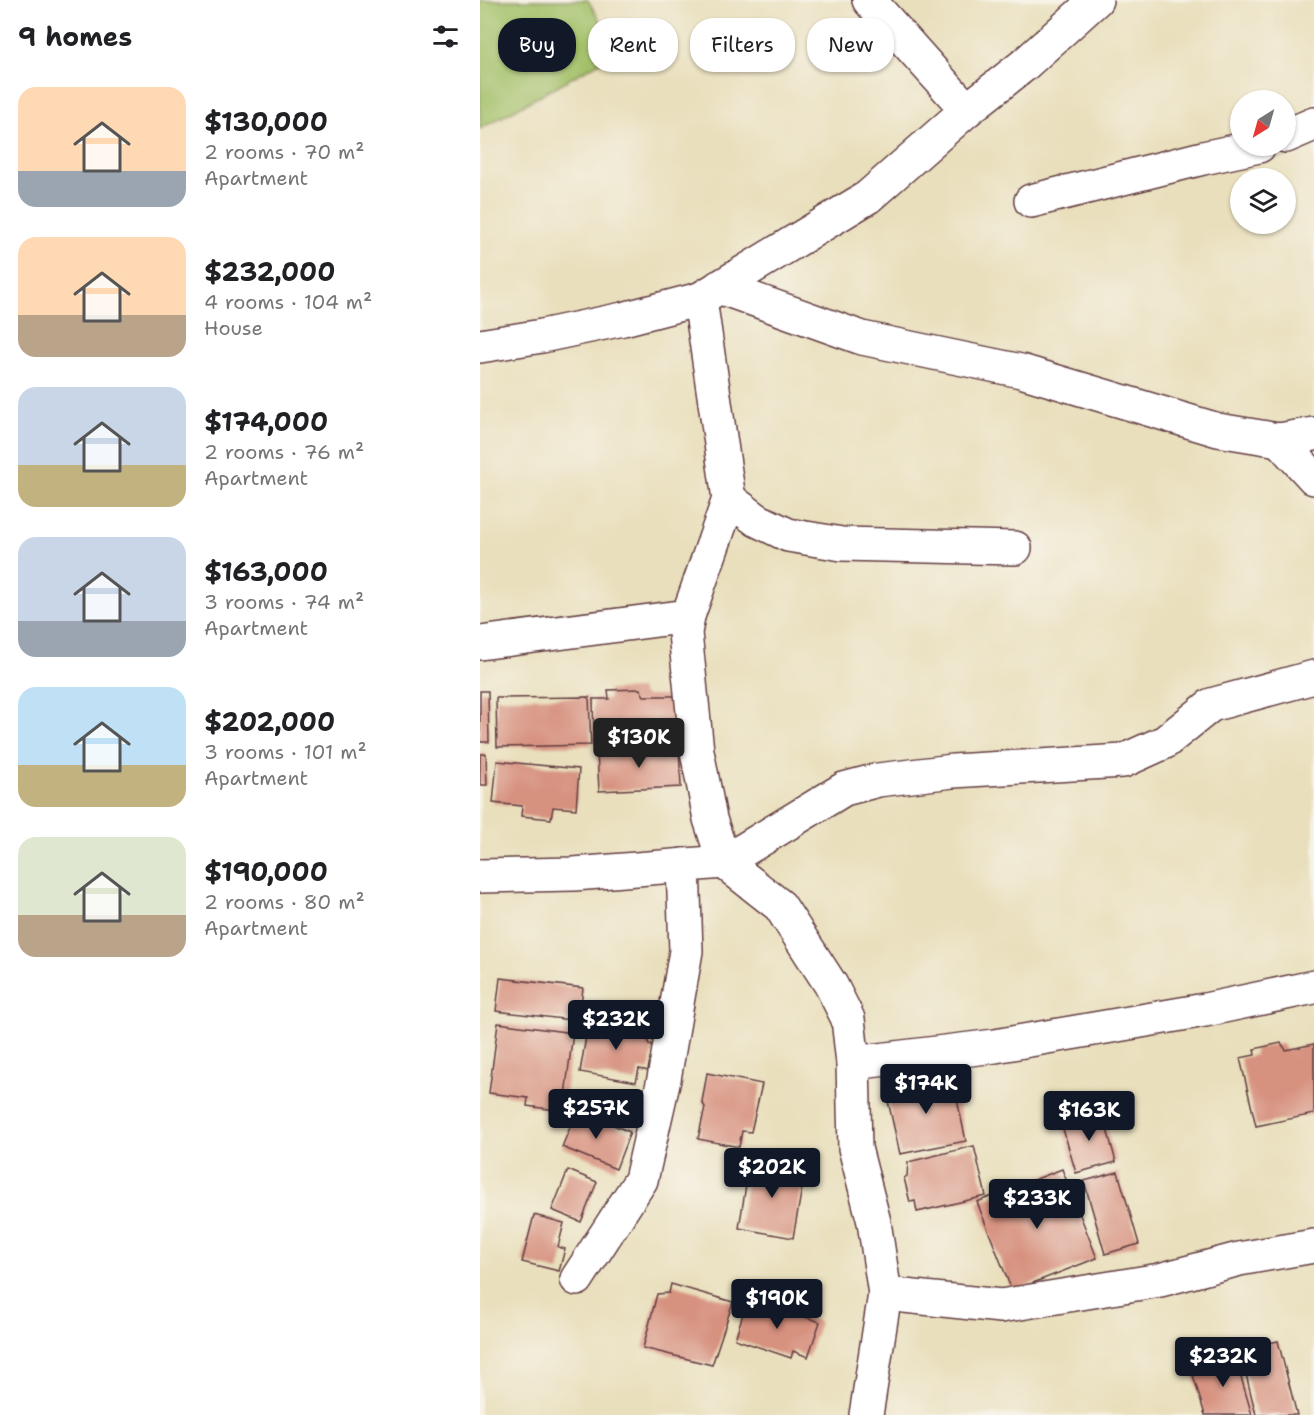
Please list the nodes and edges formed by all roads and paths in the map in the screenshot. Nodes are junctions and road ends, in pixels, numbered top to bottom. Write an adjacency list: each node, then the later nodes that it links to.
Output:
1 (869, 0): 3 (street)
2 (1096, 0): 3 (street)
3 (967, 110): 8 (street)
4 (1314, 124): 5 (street)
5 (1296, 132)
6 (1230, 152): 7 (street)
7 (1031, 201)
8 (710, 293): 9 (street); 11 (street); 13 (street)
9 (480, 346)
10 (1314, 434): 11 (street)
11 (1279, 440): 12 (street)
12 (1314, 478)
13 (729, 500): 14 (street); 15 (street)
14 (1015, 548)
15 (688, 616): 16 (street); 18 (street)
16 (480, 644)
17 (1314, 677): 18 (street)
18 (724, 862): 19 (street); 22 (street)
19 (683, 865): 20 (street); 24 (street)
20 (480, 876)
21 (1314, 987): 22 (street)
22 (853, 1063): 25 (street)
23 (1314, 1246): 25 (street)
24 (577, 1279)
25 (885, 1294): 26 (street)
26 (866, 1415)

